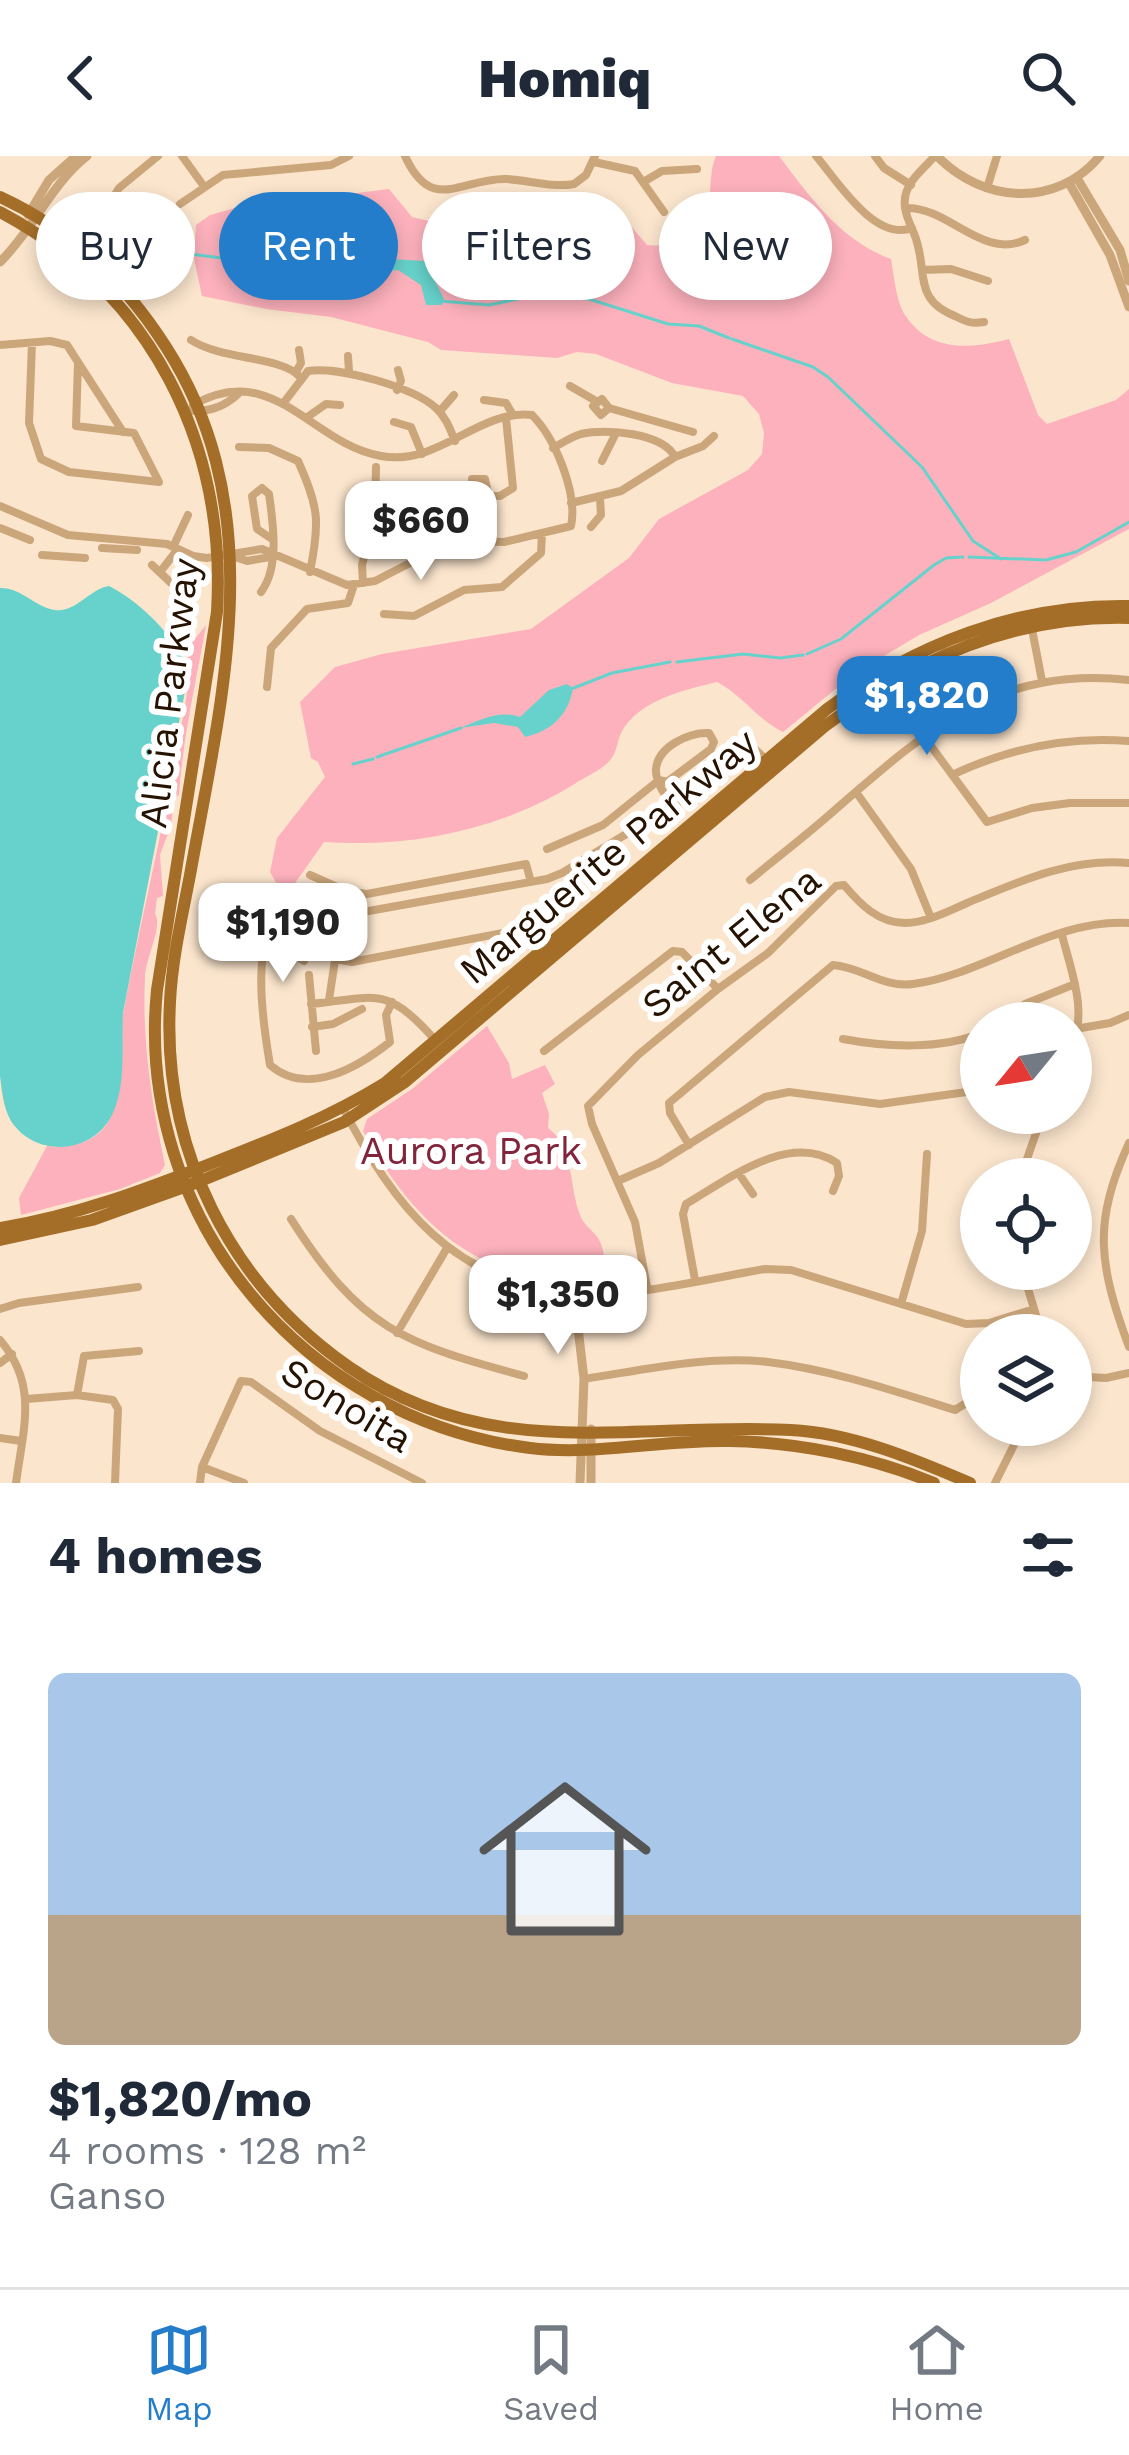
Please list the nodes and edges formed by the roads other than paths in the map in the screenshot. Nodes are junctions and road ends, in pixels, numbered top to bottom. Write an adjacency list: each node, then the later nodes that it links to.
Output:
1 (76, 156): 14 (street)
2 (87, 156): 14 (street)
3 (158, 156): 20 (street)
4 (182, 156): 18 (street)
5 (350, 156): 18 (street)
6 (405, 156): 12 (street)
7 (816, 156): 29 (street)
8 (875, 156): 17 (street)
9 (936, 156): 17 (street); 19 (street)
10 (997, 156): 19 (street)
11 (1100, 156): 15 (street)
12 (595, 159): 16 (street)
13 (697, 169): 16 (street)
14 (57, 180): 26 (street)
15 (1073, 180): 19 (street); 28 (street)
16 (645, 181): 23 (street)
17 (911, 184): 24 (street)
18 (203, 185): 21 (street)
19 (986, 190)
20 (116, 192)
21 (195, 192)
22 (0, 197): 26 (main road, Alicia Parkway)
23 (659, 204)
24 (905, 208): 29 (street); 30 (street)
25 (0, 212): 27 (main road, Alicia Parkway)
26 (34, 214): 27 (street); 52 (main road, Alicia Parkway)
27 (27, 227): 31 (street); 52 (main road, Alicia Parkway)
28 (1102, 227): 34 (street); 35 (street)
29 (912, 228): 32 (street)
30 (1025, 240)
31 (0, 262)
32 (922, 270): 33 (street); 36 (street)
33 (988, 281)
34 (1129, 281)
35 (1129, 307)
36 (984, 322)
37 (191, 340): 45 (street)
38 (32, 343): 39 (street); 42 (street); 60 (street)
39 (0, 345)
40 (299, 350): 45 (street)
41 (348, 356): 44 (street)
42 (78, 363): 60 (street); 60 (street)
43 (398, 370): 47 (street)
44 (349, 371): 45 (street); 47 (street)
45 (298, 375): 50 (street)
46 (570, 386): 55 (street)
47 (397, 390): 53 (street)
48 (454, 395): 53 (street)
49 (484, 400): 54 (street)
50 (285, 401): 52 (street); 56 (street)
51 (340, 405): 56 (street)
52 (195, 408): 91 (main road, Alicia Parkway)
53 (440, 411): 64 (street)
54 (509, 417): 64 (street); 67 (street); 72 (street)
55 (645, 417): 58 (street); 63 (street)
56 (306, 418): 68 (street)
57 (394, 422): 68 (street)
58 (672, 425): 59 (street); 65 (street)
59 (692, 432)
60 (126, 433)
61 (616, 433): 63 (street); 67 (street); 70 (street)
62 (714, 436): 69 (street)
63 (638, 437): 65 (street)
64 (455, 442): 68 (street)
65 (665, 445): 69 (street)
66 (239, 447): 95 (street)
67 (553, 448): 74 (street)
68 (422, 454)
69 (675, 458): 73 (street)
70 (602, 461)
71 (376, 466): 96 (street)
72 (488, 493)
73 (600, 498): 74 (street); 78 (street)
74 (571, 502): 80 (street)
75 (0, 506): 77 (street)
76 (188, 515): 87 (street)
77 (22, 517): 81 (street); 82 (street)
78 (591, 527)
79 (0, 528): 81 (street)
80 (542, 534): 96 (street); 100 (street)
81 (13, 535): 85 (street)
82 (68, 535): 83 (street); 93 (street)
83 (120, 538): 87 (street); 88 (street)
84 (272, 539): 84 (street); 92 (street)
85 (31, 540)
86 (102, 548): 88 (street)
87 (176, 548): 91 (street); 98 (street)
88 (118, 550): 89 (street)
89 (136, 550)
90 (42, 555): 93 (street)
91 (225, 556): 92 (street); 154 (main road, Alicia Parkway)
92 (271, 556): 95 (street); 97 (street)
93 (65, 557): 94 (street)
94 (85, 558)
95 (310, 572): 96 (street)
96 (358, 584): 105 (street)
97 (261, 592)
98 (186, 596)
99 (1129, 606): 102 (main road, Marguerite Parkway)
100 (384, 614)
101 (1129, 617): 102 (main road, Marguerite Parkway)
102 (1031, 621): 104 (street); 108 (main road, Marguerite Parkway)
103 (1129, 680): 104 (street)
104 (1042, 681): 106 (street)
105 (267, 687)
106 (922, 734): 109 (street); 111 (street)
107 (1129, 741): 109 (street)
108 (771, 764): 113 (street); 145 (main road, Marguerite Parkway)
109 (952, 776): 112 (street)
110 (659, 781): 110 (street); 113 (street); 114 (street)
111 (856, 792): 119 (street); 125 (street)
112 (1129, 803)
113 (672, 806): 115 (street)
114 (603, 826): 115 (street); 116 (street)
115 (614, 842): 120 (street)
116 (548, 849)
117 (1129, 863): 125 (street, Saint Elena)
118 (310, 874): 121 (street)
119 (750, 880)
120 (531, 882): 121 (street); 122 (street)
121 (367, 894): 122 (street)
122 (369, 911): 123 (street)
123 (342, 914): 128 (street); 129 (street)
124 (543, 917): 129 (street)
125 (931, 918): 133 (street, Saint Elena)
126 (1129, 923): 127 (street)
127 (1062, 934): 132 (street); 151 (street)
128 (263, 935): 130 (street); 135 (street)
129 (335, 958): 134 (street)
130 (304, 962)
131 (309, 975): 138 (street)
132 (1075, 984): 136 (street); 137 (street)
133 (718, 988): 147 (street); 155 (street, Saint Elena)
134 (329, 1000): 135 (street); 138 (street)
135 (392, 1002): 145 (street)
136 (1030, 1002)
137 (1077, 1002)
138 (311, 1004): 142 (street)
139 (362, 1009): 142 (street)
140 (1129, 1015): 141 (street)
141 (1092, 1026)
142 (312, 1027): 146 (street)
143 (960, 1037): 144 (street)
144 (843, 1039)
145 (440, 1046): 149 (main road, Marguerite Parkway)
146 (316, 1051)
147 (544, 1052)
148 (960, 1093): 151 (street)
149 (346, 1113): 154 (main road, Marguerite Parkway); 161 (street)
150 (1129, 1143): 175 (street)
151 (688, 1145): 155 (street)
152 (927, 1154): 167 (street)
153 (739, 1174): 156 (street); 157 (street); 162 (street)
154 (190, 1179): 159 (main road, Marguerite Parkway); 160 (main road, Marguerite Parkway); 188 (main road, Alicia Parkway)
155 (620, 1180): 164 (street)
156 (833, 1191)
157 (753, 1194)
158 (292, 1219): 173 (street)
159 (0, 1228)
160 (0, 1240)
161 (447, 1248): 166 (street); 173 (street)
162 (695, 1280): 164 (street); 167 (street)
163 (138, 1287): 168 (street)
164 (647, 1287): 166 (street)
165 (1028, 1290): 169 (street)
166 (574, 1294): 182 (street)
167 (901, 1304): 172 (street)
168 (0, 1309)
169 (1034, 1309): 170 (street); 171 (street)
170 (1018, 1314)
171 (1036, 1314)
172 (960, 1322)
173 (398, 1334): 180 (street)
174 (0, 1340): 177 (street)
175 (1129, 1347)
176 (139, 1351): 183 (street)
177 (12, 1354): 178 (street); 184 (street)
178 (0, 1363)
179 (1129, 1372): 181 (street)
180 (524, 1376)
181 (1092, 1377)
182 (584, 1379): 185 (street); 188 (street)
183 (77, 1395): 184 (street); 192 (street)
184 (26, 1399): 187 (street)
185 (960, 1407)
186 (0, 1438): 187 (street)
187 (21, 1441): 191 (street)
188 (588, 1441): 196 (street); 197 (street); 198 (main road, Alicia Parkway); 199 (main road, Alicia Parkway)
189 (1013, 1446): 200 (street)
190 (202, 1467): 193 (street); 194 (street); 195 (street, Sonoita)
191 (16, 1483)
192 (115, 1483)
193 (200, 1483)
194 (244, 1483)
195 (422, 1483)
196 (580, 1483)
197 (591, 1483)
198 (934, 1483)
199 (970, 1483)
200 (994, 1483)

